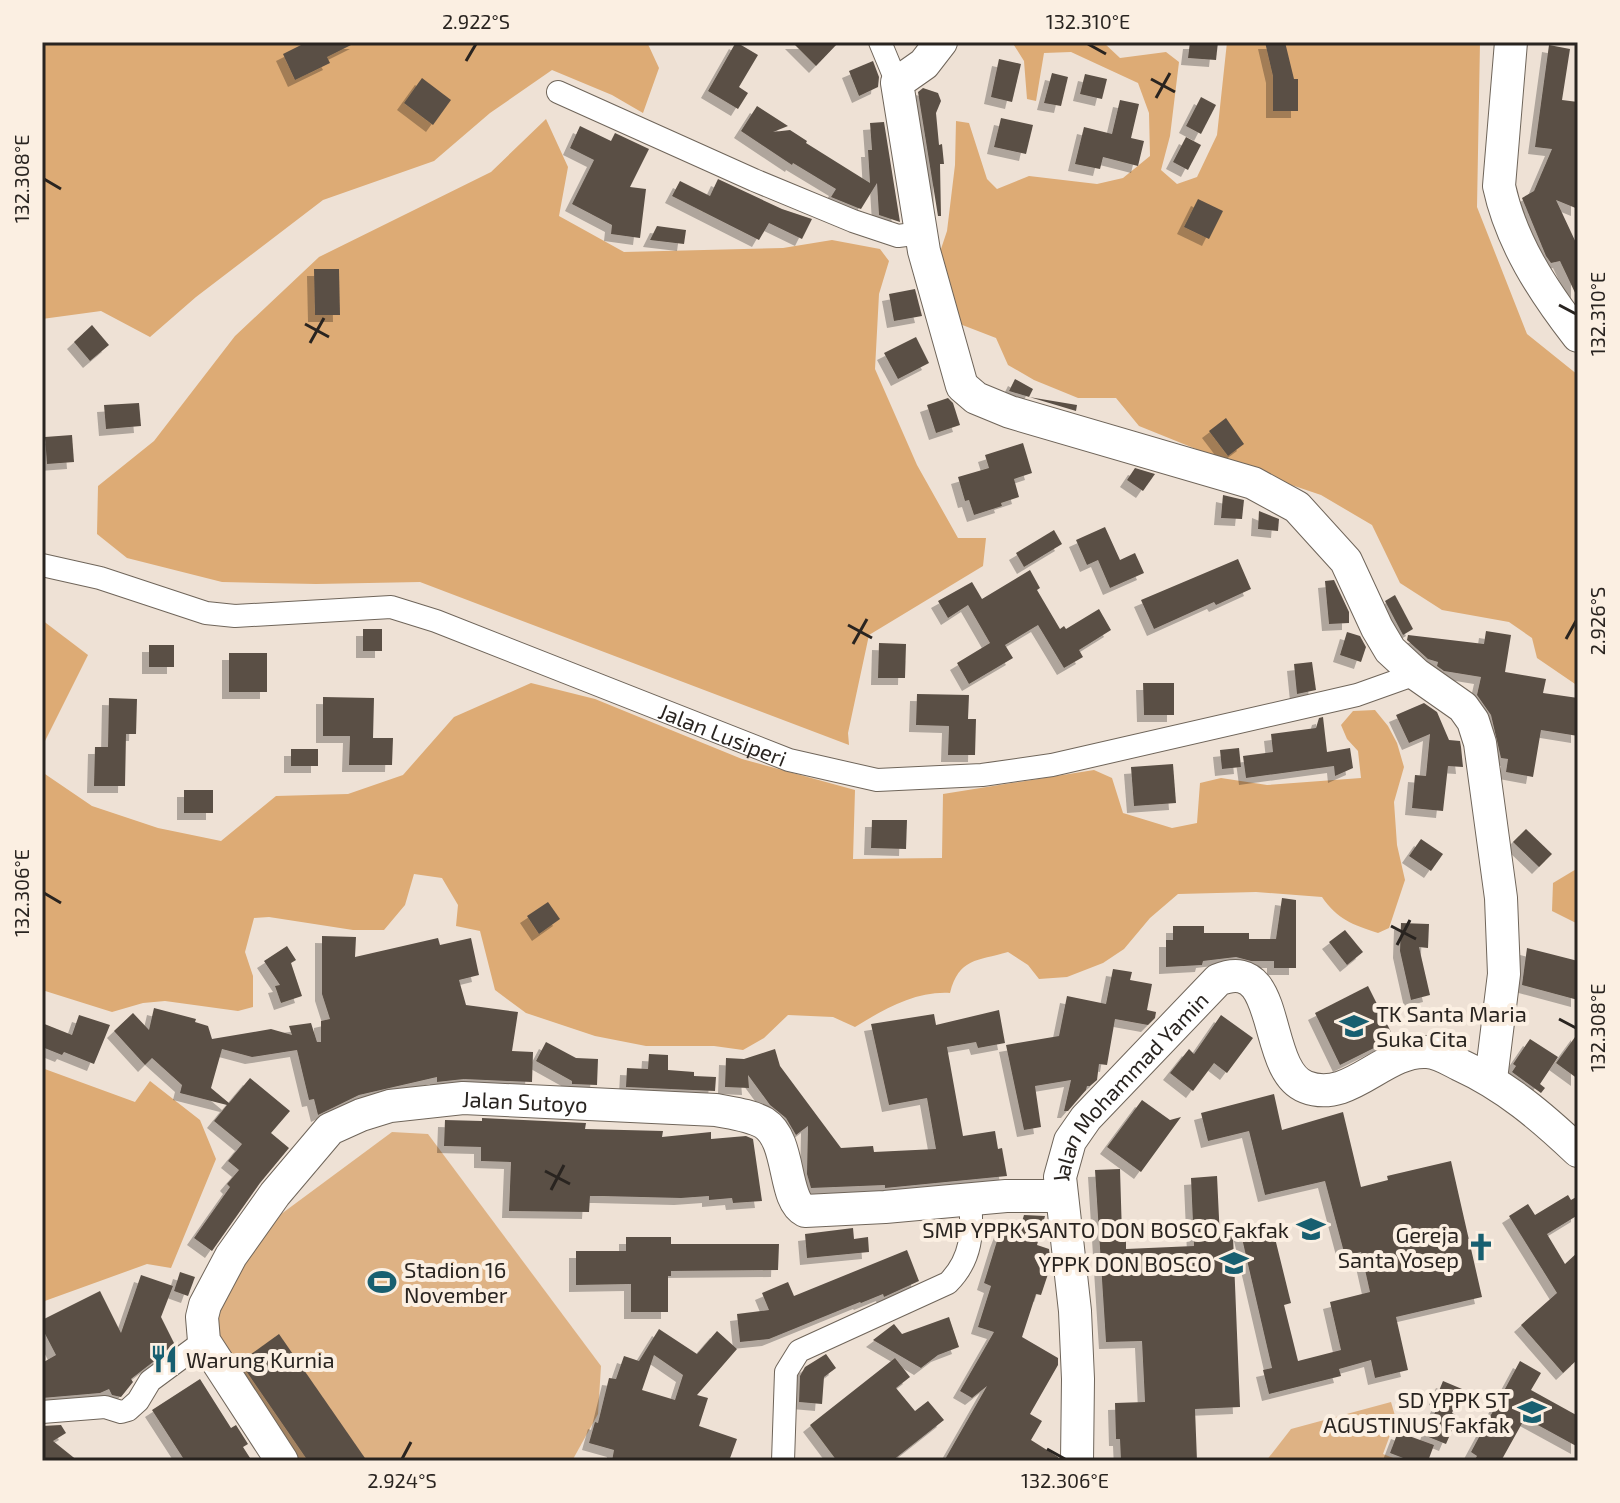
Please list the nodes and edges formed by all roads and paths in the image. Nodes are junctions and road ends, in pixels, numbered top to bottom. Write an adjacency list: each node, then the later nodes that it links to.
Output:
1 (880, 42): 4 (street)
2 (941, 42): 4 (main road)
3 (1511, 42): 7 (main road)
4 (897, 83): 6 (main road)
5 (558, 92): 6 (street)
6 (921, 233): 9 (main road)
7 (1578, 336)
8 (42, 565): 9 (street, Jalan Lusiperi)
9 (1416, 674): 10 (main road)
10 (1491, 1079): 11 (main road, Jalan Mohammad Yamin); 12 (main road, Jalan Mohammad Yamin)
11 (1578, 1151)
12 (1061, 1196): 13 (main road, Jalan Sutoyo); 18 (main road)
13 (970, 1200): 14 (main road, Jalan Sutoyo); 17 (street)
14 (204, 1341): 15 (street); 16 (main road)
15 (42, 1412)
16 (282, 1461)
17 (783, 1461)
18 (1077, 1461)

